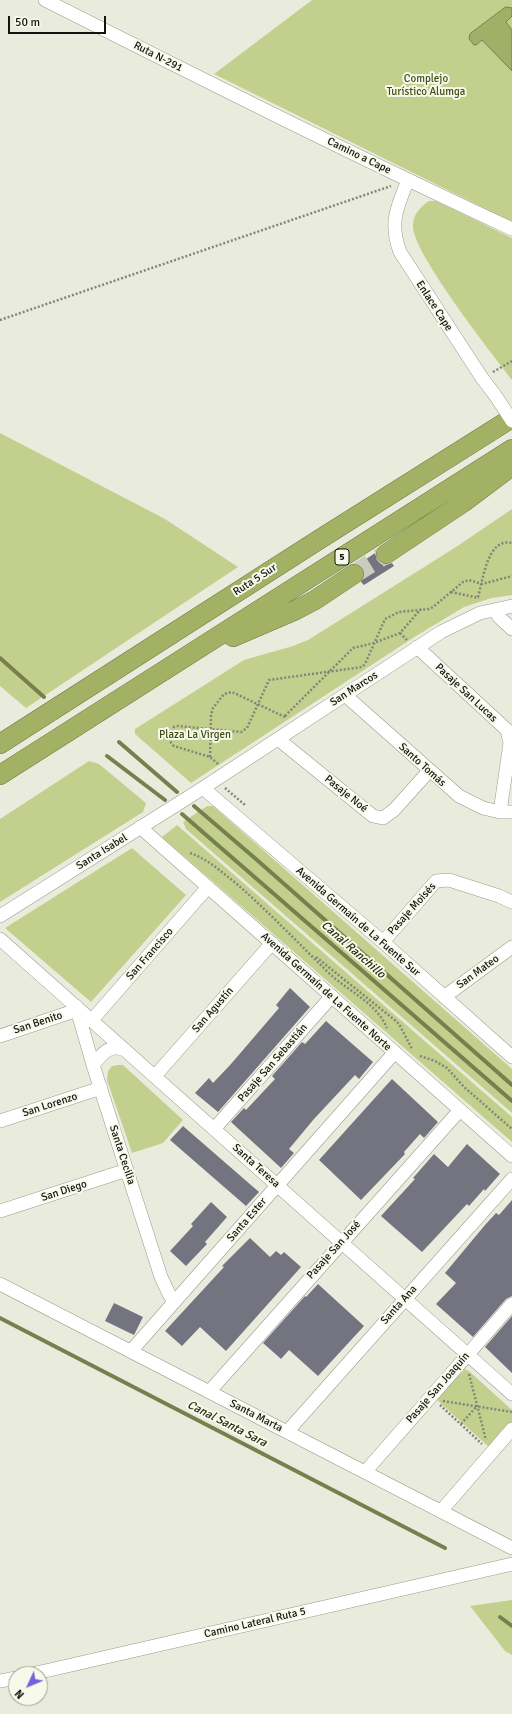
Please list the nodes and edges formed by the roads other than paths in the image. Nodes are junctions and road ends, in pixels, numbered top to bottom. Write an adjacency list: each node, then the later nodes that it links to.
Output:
1 (45, 0): 2 (street, Ruta N-291)
2 (206, 82): 3 (street, Camino a Cape)
3 (408, 180): 4 (street, Camino a Cape); 6 (street, Enlace Cape, bridge)
4 (512, 229)
5 (512, 408): 7 (highway)
6 (512, 420): 7 (highway, Ruta 5 Sur)
7 (480, 438): 19 (highway, Ruta 5 Sur)
8 (512, 449): 16 (highway, 5)
9 (512, 466): 10 (highway)
10 (386, 554)
11 (354, 574): 16 (highway)
12 (512, 606): 13 (street, San Marcos)
13 (495, 610): 14 (street); 15 (street, San Marcos)
14 (512, 629)
15 (417, 648): 17 (street, San Marcos); 23 (street, Pasaje San Lucas)
16 (171, 665): 21 (highway, 5)
17 (345, 695): 18 (street, San Marcos); 20 (street, Santo Tomás)
18 (278, 739): 20 (street, Pasaje Noé); 22 (street, San Marcos)
19 (0, 744)
20 (429, 771): 23 (street, Santo Tomás)
21 (0, 775)
22 (203, 788): 24 (street, Santa Isabel); 29 (street, Avenida Germaín de La Fuente Sur)
23 (506, 812)
24 (140, 827): 25 (street, Avenida Germaín de La Fuente Norte); 27 (street, Santa Isabel)
25 (208, 887): 30 (street, Avenida Germaín de La Fuente Norte); 35 (street, San Francisco)
26 (512, 902): 29 (street, Pasaje Moisés)
27 (0, 916)
28 (0, 939): 34 (street, Santa Teresa)
29 (383, 942): 33 (street, Avenida Germaín de La Fuente Sur)
30 (272, 943): 32 (street, Avenida Germaín de La Fuente Norte); 41 (street, San Agustín)
31 (512, 947): 33 (street, San Mateo)
32 (332, 996): 38 (street, Avenida Germaín de La Fuente Norte); 45 (street, Pasaje San Sebastián)
33 (444, 997): 39 (street, Avenida Germaín de La Fuente Sur)
34 (76, 1008): 35 (street, Santa Teresa); 36 (street, San Benito); 40 (street, Santa Cecilia)
35 (92, 1020): 37 (street, Santa Teresa)
36 (0, 1036)
37 (125, 1050): 40 (street); 41 (street, Santa Teresa)
38 (395, 1052): 43 (street, Avenida Germaín de La Fuente Norte); 49 (street, Santa Ester)
39 (510, 1053)
40 (93, 1065): 42 (street, Santa Cecilia)
41 (155, 1076): 45 (street, Santa Teresa)
42 (101, 1088): 44 (street, San Lorenzo); 47 (street, Santa Cecilia)
43 (460, 1110): 46 (street, Avenida Germaín de La Fuente Norte); 51 (street, Pasaje San José)
44 (0, 1121)
45 (214, 1129): 49 (street, Santa Teresa)
46 (512, 1156)
47 (127, 1170): 50 (street, San Diego); 54 (street, Santa Cecilia)
48 (512, 1179): 53 (street, Santa Ana)
49 (277, 1185): 51 (street, Santa Teresa); 54 (street, Santa Ester)
50 (0, 1211)
51 (341, 1242): 53 (street, Santa Teresa); 58 (street, Pasaje San José)
52 (0, 1284): 56 (street, Santa Marta)
53 (405, 1298): 57 (street, Santa Teresa); 61 (street, Santa Ana)
54 (174, 1302): 56 (street, Santa Ester)
55 (512, 1304): 57 (street, Pasaje San Joaquín)
56 (131, 1351): 58 (street, Santa Marta)
57 (466, 1355): 59 (street, Santa Teresa); 62 (street, Pasaje San Joaquín)
58 (209, 1392): 61 (street, Santa Marta)
59 (512, 1394)
60 (512, 1429): 63 (street)
61 (287, 1432): 62 (street, Santa Marta)
62 (364, 1472): 63 (street, Santa Marta)
63 (440, 1511): 64 (street, Santa Marta)
64 (512, 1548)
65 (512, 1564): 66 (street, Camino Lateral Ruta 5)
66 (48, 1670)

